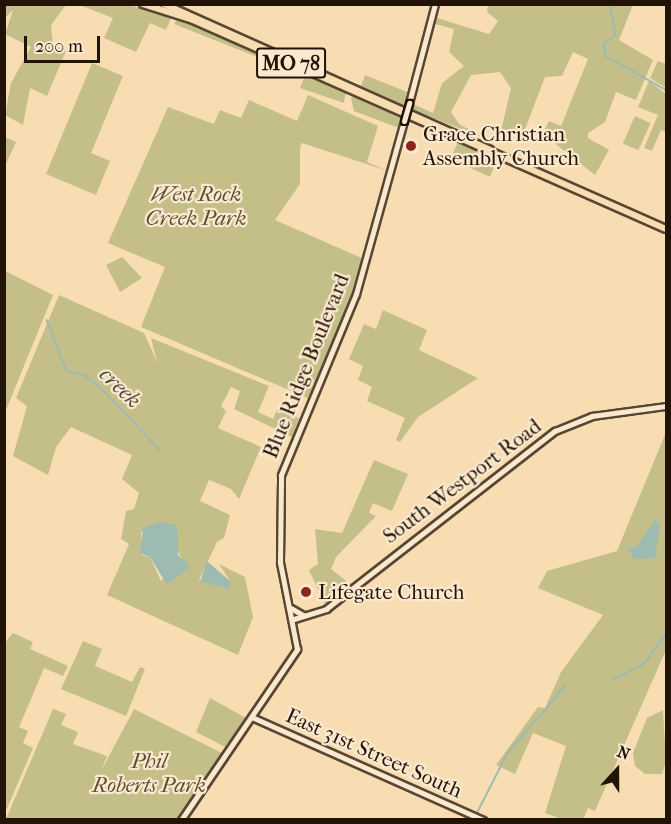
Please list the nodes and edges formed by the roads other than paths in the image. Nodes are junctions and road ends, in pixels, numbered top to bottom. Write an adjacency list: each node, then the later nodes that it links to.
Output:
1 (143, 4): 4 (main road, MO 78)
2 (164, 4): 4 (main road, MO 78)
3 (435, 4): 7 (main road, Blue Ridge Boulevard, bridge)
4 (437, 126): 5 (main road, MO 78)
5 (666, 229)
6 (666, 406): 8 (street, South Westport Road)
7 (291, 608): 8 (street); 9 (main road, Blue Ridge Boulevard)
8 (306, 615): 9 (street, South Westport Road)
9 (294, 619): 10 (main road, Blue Ridge Boulevard)
10 (252, 717): 11 (main road, Blue Ridge Boulevard); 12 (street, East 31st Street South)
11 (181, 819)
12 (483, 819)

